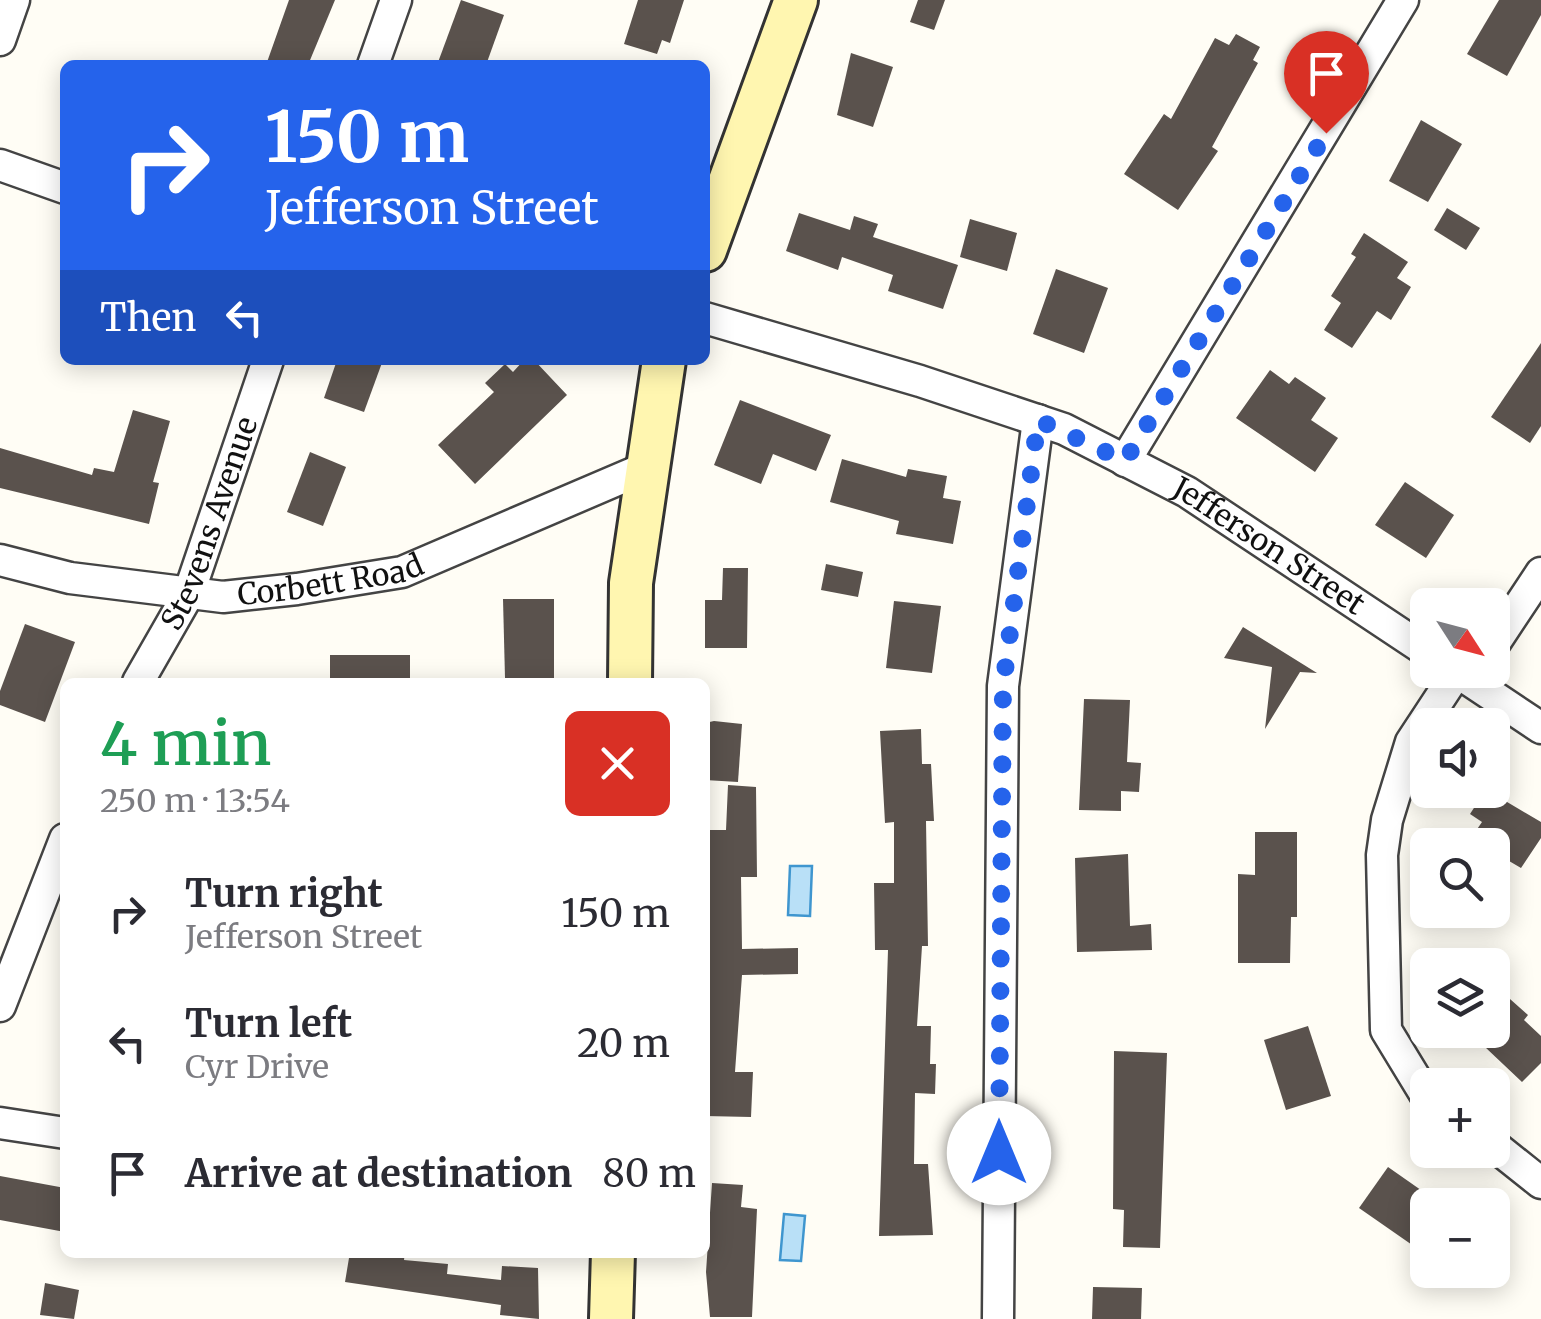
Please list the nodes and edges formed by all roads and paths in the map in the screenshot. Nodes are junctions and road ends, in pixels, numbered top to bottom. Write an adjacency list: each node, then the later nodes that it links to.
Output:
1 (14, 0): 5 (street)
2 (396, 0): 6 (street)
3 (796, 0): 9 (main road)
4 (1403, 0): 14 (street)
5 (0, 40)
6 (375, 60)
7 (0, 165): 8 (street)
8 (60, 186)
9 (710, 236)
10 (710, 320): 13 (street, Jefferson Street)
11 (266, 365): 18 (street, Stevens Avenue)
12 (663, 365): 15 (main road)
13 (1038, 420): 14 (street, Jefferson Street); 35 (street)
14 (1125, 461): 20 (street, Jefferson Street)
15 (645, 468): 18 (street, Corbett Road); 22 (main road)
16 (0, 560): 18 (street, Corbett Road)
17 (1541, 573): 19 (street)
18 (189, 593): 21 (street, Stevens Avenue)
19 (1510, 620)
20 (1410, 640)
21 (140, 678)
22 (630, 678)
23 (1453, 688): 28 (street)
24 (1486, 688): 25 (street)
25 (1541, 728)
26 (60, 859): 27 (street)
27 (0, 1006)
28 (1410, 1069)
29 (0, 1123): 30 (street)
30 (60, 1132)
31 (1510, 1158): 32 (street)
32 (1541, 1183)
33 (613, 1258): 34 (main road)
34 (611, 1319)
35 (998, 1319)

